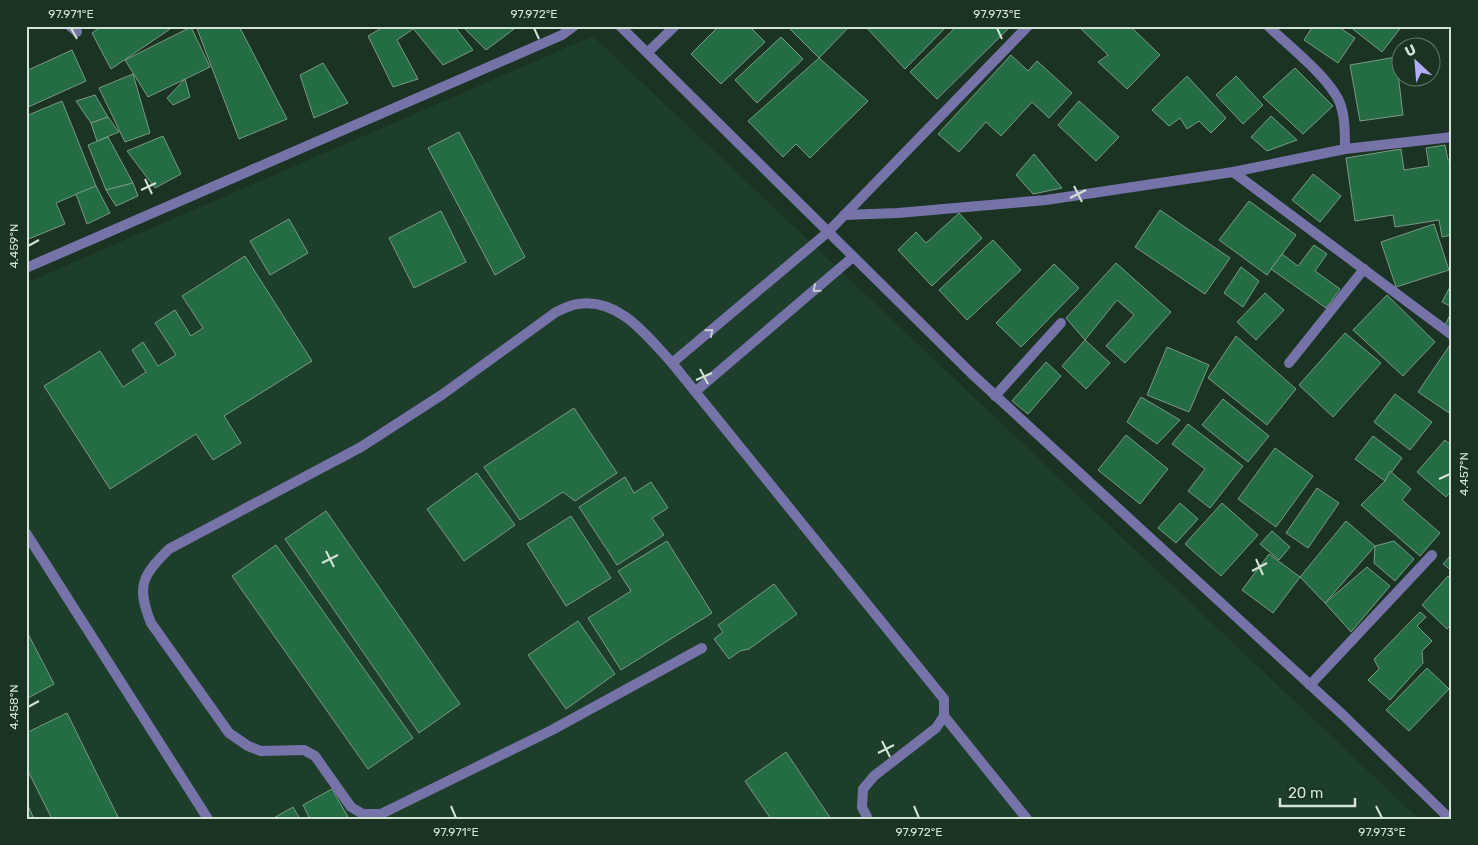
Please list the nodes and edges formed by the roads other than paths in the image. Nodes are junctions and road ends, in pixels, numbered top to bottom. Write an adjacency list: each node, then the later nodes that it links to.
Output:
1 (574, 26): 13 (street)
2 (620, 26): 6 (street)
3 (675, 26): 6 (street)
4 (1028, 26): 10 (street)
5 (1268, 26): 8 (street)
6 (648, 52): 11 (street)
7 (1452, 137): 8 (street)
8 (1345, 149): 9 (street)
9 (1232, 172): 10 (street); 14 (street)
10 (844, 215): 11 (street)
11 (828, 232): 12 (street); 17 (street, one-way to 11)
12 (853, 257): 19 (street, one-way to 19); 20 (street)
13 (26, 268)
14 (1364, 269): 16 (street); 18 (street)
15 (1060, 323): 20 (street)
16 (1452, 335)
17 (672, 363): 19 (street); 23 (street)
18 (1289, 363)
19 (696, 391): 25 (street)
20 (995, 396): 24 (street)
21 (26, 533): 26 (street)
22 (1432, 555): 24 (street)
23 (702, 648)
24 (1310, 685): 29 (street)
25 (944, 716): 27 (street); 28 (street)
26 (208, 819)
27 (868, 819)
28 (1027, 819)
29 (1450, 819)

